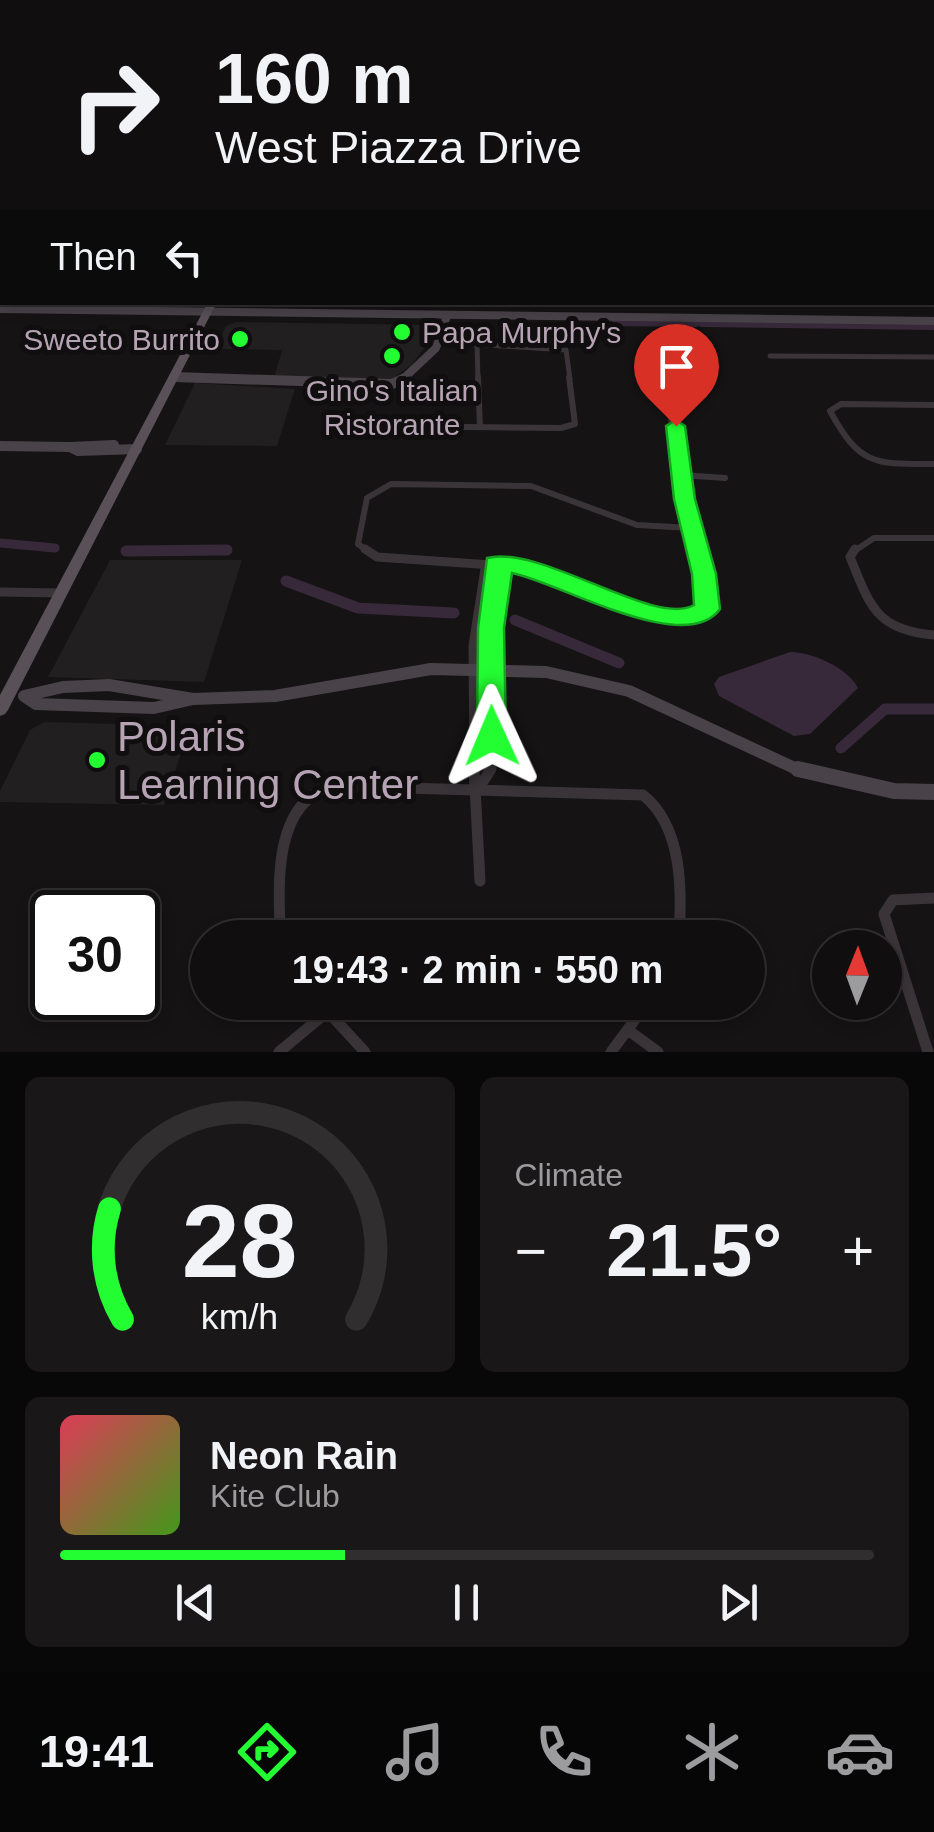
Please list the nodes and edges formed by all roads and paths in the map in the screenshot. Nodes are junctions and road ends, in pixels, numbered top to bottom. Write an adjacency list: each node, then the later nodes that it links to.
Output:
1 (524, 305): 5 (street)
2 (210, 307): 3 (street); 4 (street); 13 (main road)
3 (0, 310)
4 (448, 316): 5 (street); 7 (street)
5 (526, 316): 6 (street)
6 (934, 321)
7 (441, 342): 8 (street); 13 (street)
8 (477, 345): 16 (street); 16 (street)
9 (656, 346): 20 (street)
10 (770, 356): 11 (street)
11 (931, 357): 12 (street)
12 (934, 367)
13 (174, 377): 18 (main road)
14 (934, 405): 19 (street)
15 (358, 420): 16 (street)
16 (480, 427)
17 (0, 446): 18 (street)
18 (137, 449): 26 (main road)
19 (934, 464)
20 (681, 475): 21 (street); 22 (street)
21 (726, 478)
22 (692, 528): 24 (street); 24 (street)
23 (934, 538): 27 (street)
24 (496, 563): 28 (street); 29 (street)
25 (0, 592): 26 (street)
26 (61, 593): 30 (main road)
27 (934, 635)
28 (474, 667): 29 (street); 30 (street); 32 (street)
29 (490, 668): 32 (street); 33 (street)
30 (11, 693): 31 (main road)
31 (0, 710)
32 (478, 790): 34 (street); 36 (street); 37 (street)
33 (934, 792)
34 (480, 881)
35 (934, 898): 46 (street)
36 (280, 920)
37 (679, 920)
38 (310, 1020): 42 (street)
39 (335, 1020): 43 (street)
40 (635, 1020): 41 (street)
41 (628, 1030): 44 (street); 45 (street)
42 (279, 1052)
43 (365, 1052)
44 (611, 1052)
45 (658, 1052)
46 (928, 1052)

